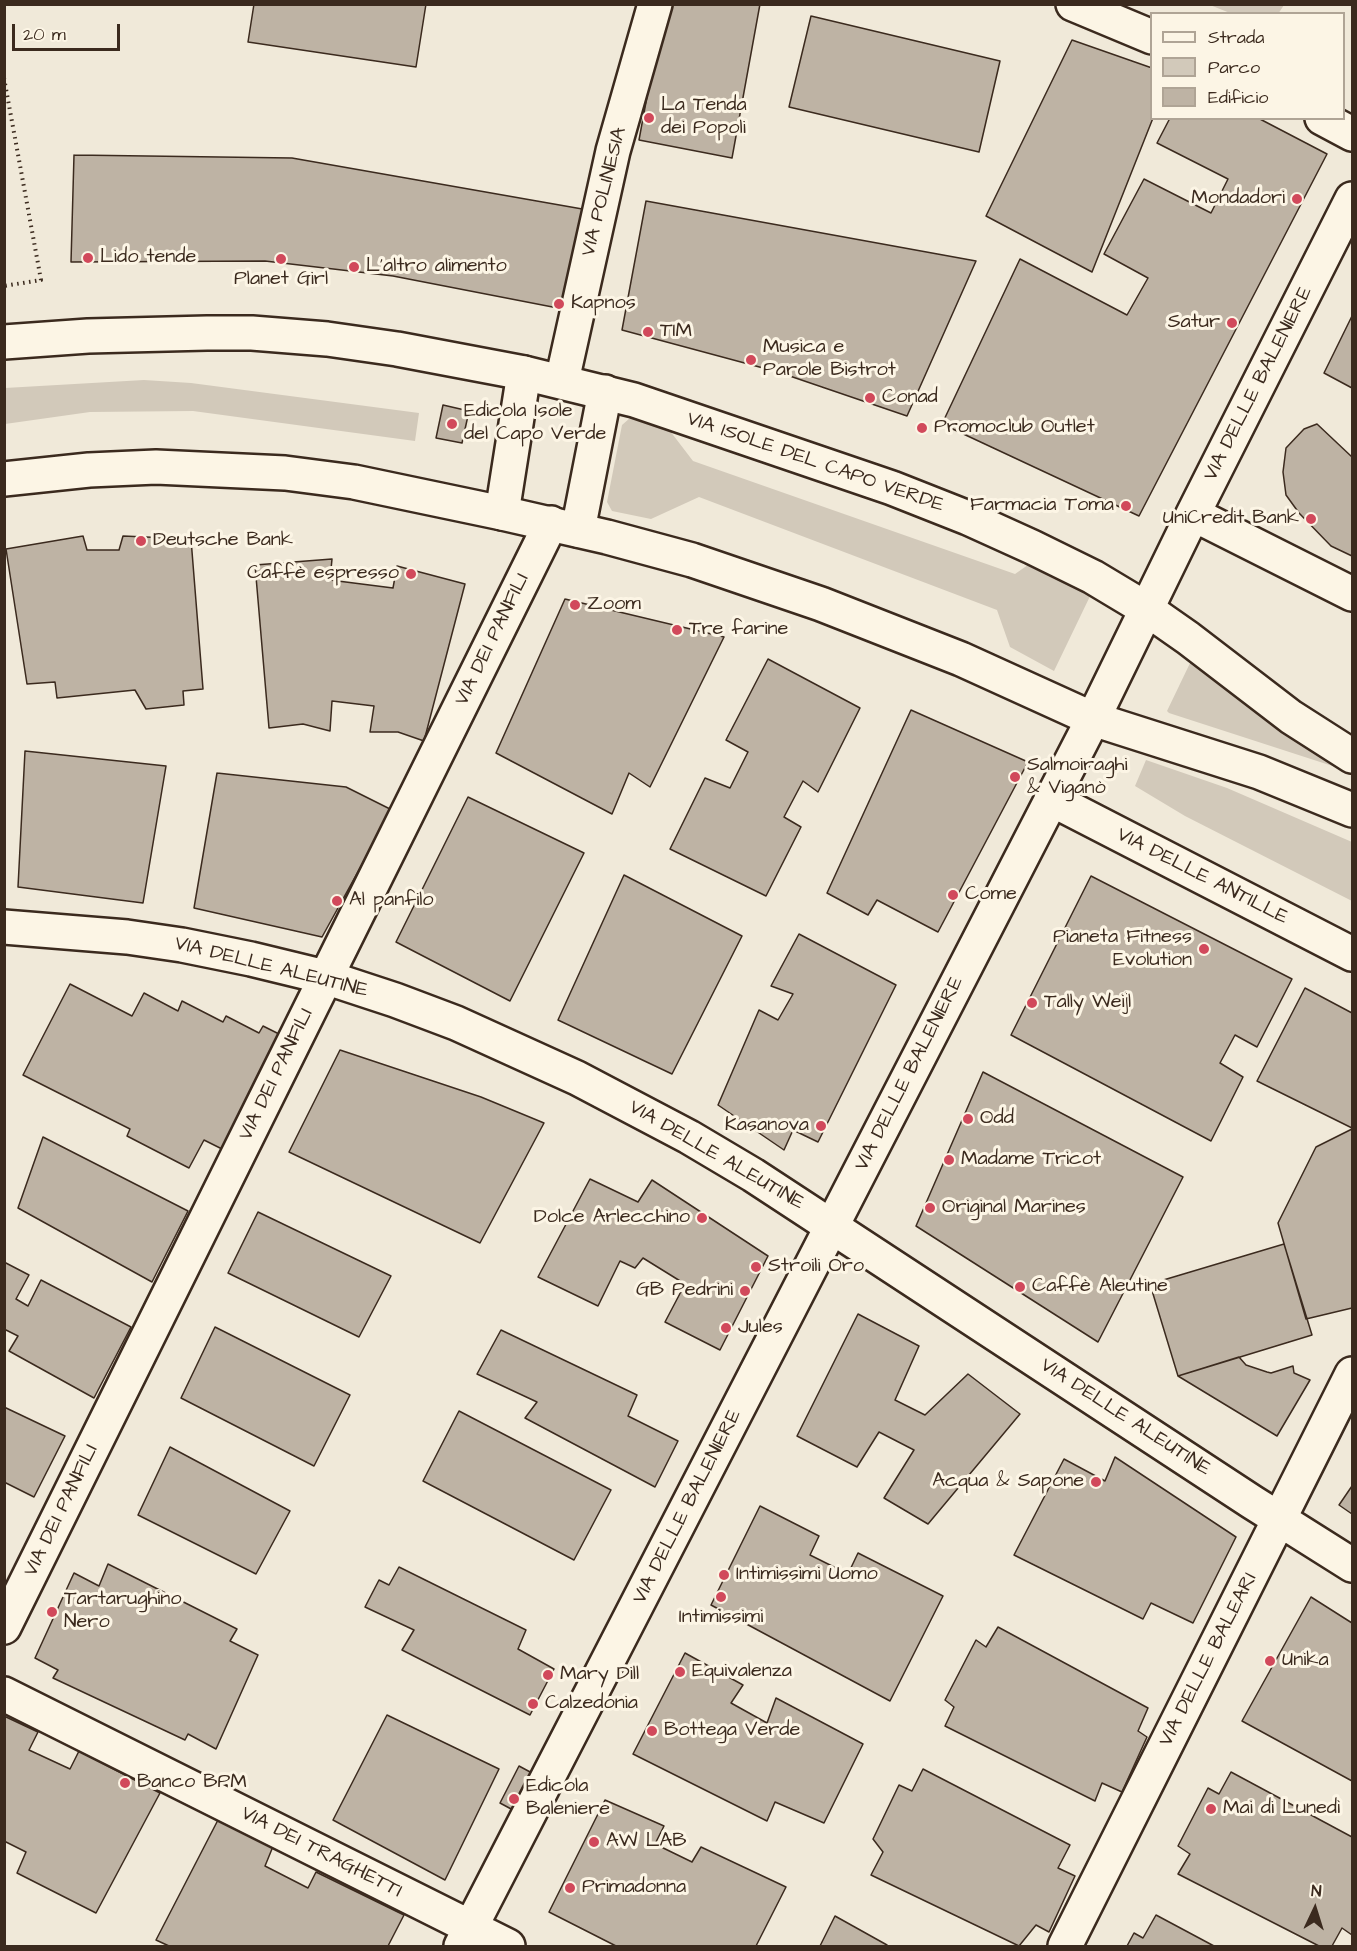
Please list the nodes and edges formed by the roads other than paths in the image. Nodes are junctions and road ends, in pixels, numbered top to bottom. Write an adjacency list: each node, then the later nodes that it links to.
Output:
1 (655, 4): 9 (street, VIA POLINESIA)
2 (1073, 4): 3 (street)
3 (1150, 36)
4 (1326, 120): 5 (street)
5 (1353, 134)
6 (1353, 199): 13 (street, VIA DELLE BALENIERE)
7 (4, 342): 8 (street, VIA ISOLE DEL CAPO VERDE)
8 (524, 373): 9 (street, VIA ISOLE DEL CAPO VERDE); 12 (street)
9 (562, 381): 10 (street, VIA ISOLE DEL CAPO VERDE)
10 (605, 392): 14 (street); 16 (street, VIA ISOLE DEL CAPO VERDE)
11 (4, 479): 12 (street)
12 (502, 513): 14 (street)
13 (1194, 514): 15 (street); 16 (street, VIA DELLE BALENIERE)
14 (565, 527): 17 (street); 23 (street, VIA DEI PANFILI)
15 (1353, 594)
16 (1148, 610): 17 (street, VIA DELLE BALENIERE); 18 (street, VIA ISOLE DEL CAPO VERDE)
17 (1093, 719): 19 (street, VIA DELLE BALENIERE); 20 (street)
18 (1353, 756)
19 (1051, 799): 22 (street, VIA DELLE ANTILLE); 24 (street, VIA DELLE BALENIERE)
20 (1353, 810)
21 (4, 927): 23 (street, VIA DELLE ALEUTINE)
22 (1353, 954)
23 (325, 977): 24 (street, VIA DELLE ALEUTINE); 28 (street, VIA DEI PANFILI)
24 (832, 1227): 26 (street, VIA DELLE ALEUTINE); 30 (street, VIA DELLE BALENIERE)
25 (1353, 1374): 26 (street, VIA DELLE BALEARI)
26 (1280, 1520): 27 (street, VIA DELLE ALEUTINE); 32 (street, VIA DELLE BALEARI)
27 (1353, 1565)
28 (4, 1627)
29 (4, 1694): 30 (street, VIA DEI TRAGHETTI)
30 (466, 1937): 31 (street, VIA DEI TRAGHETTI)
31 (508, 1947)
32 (1065, 1947)

